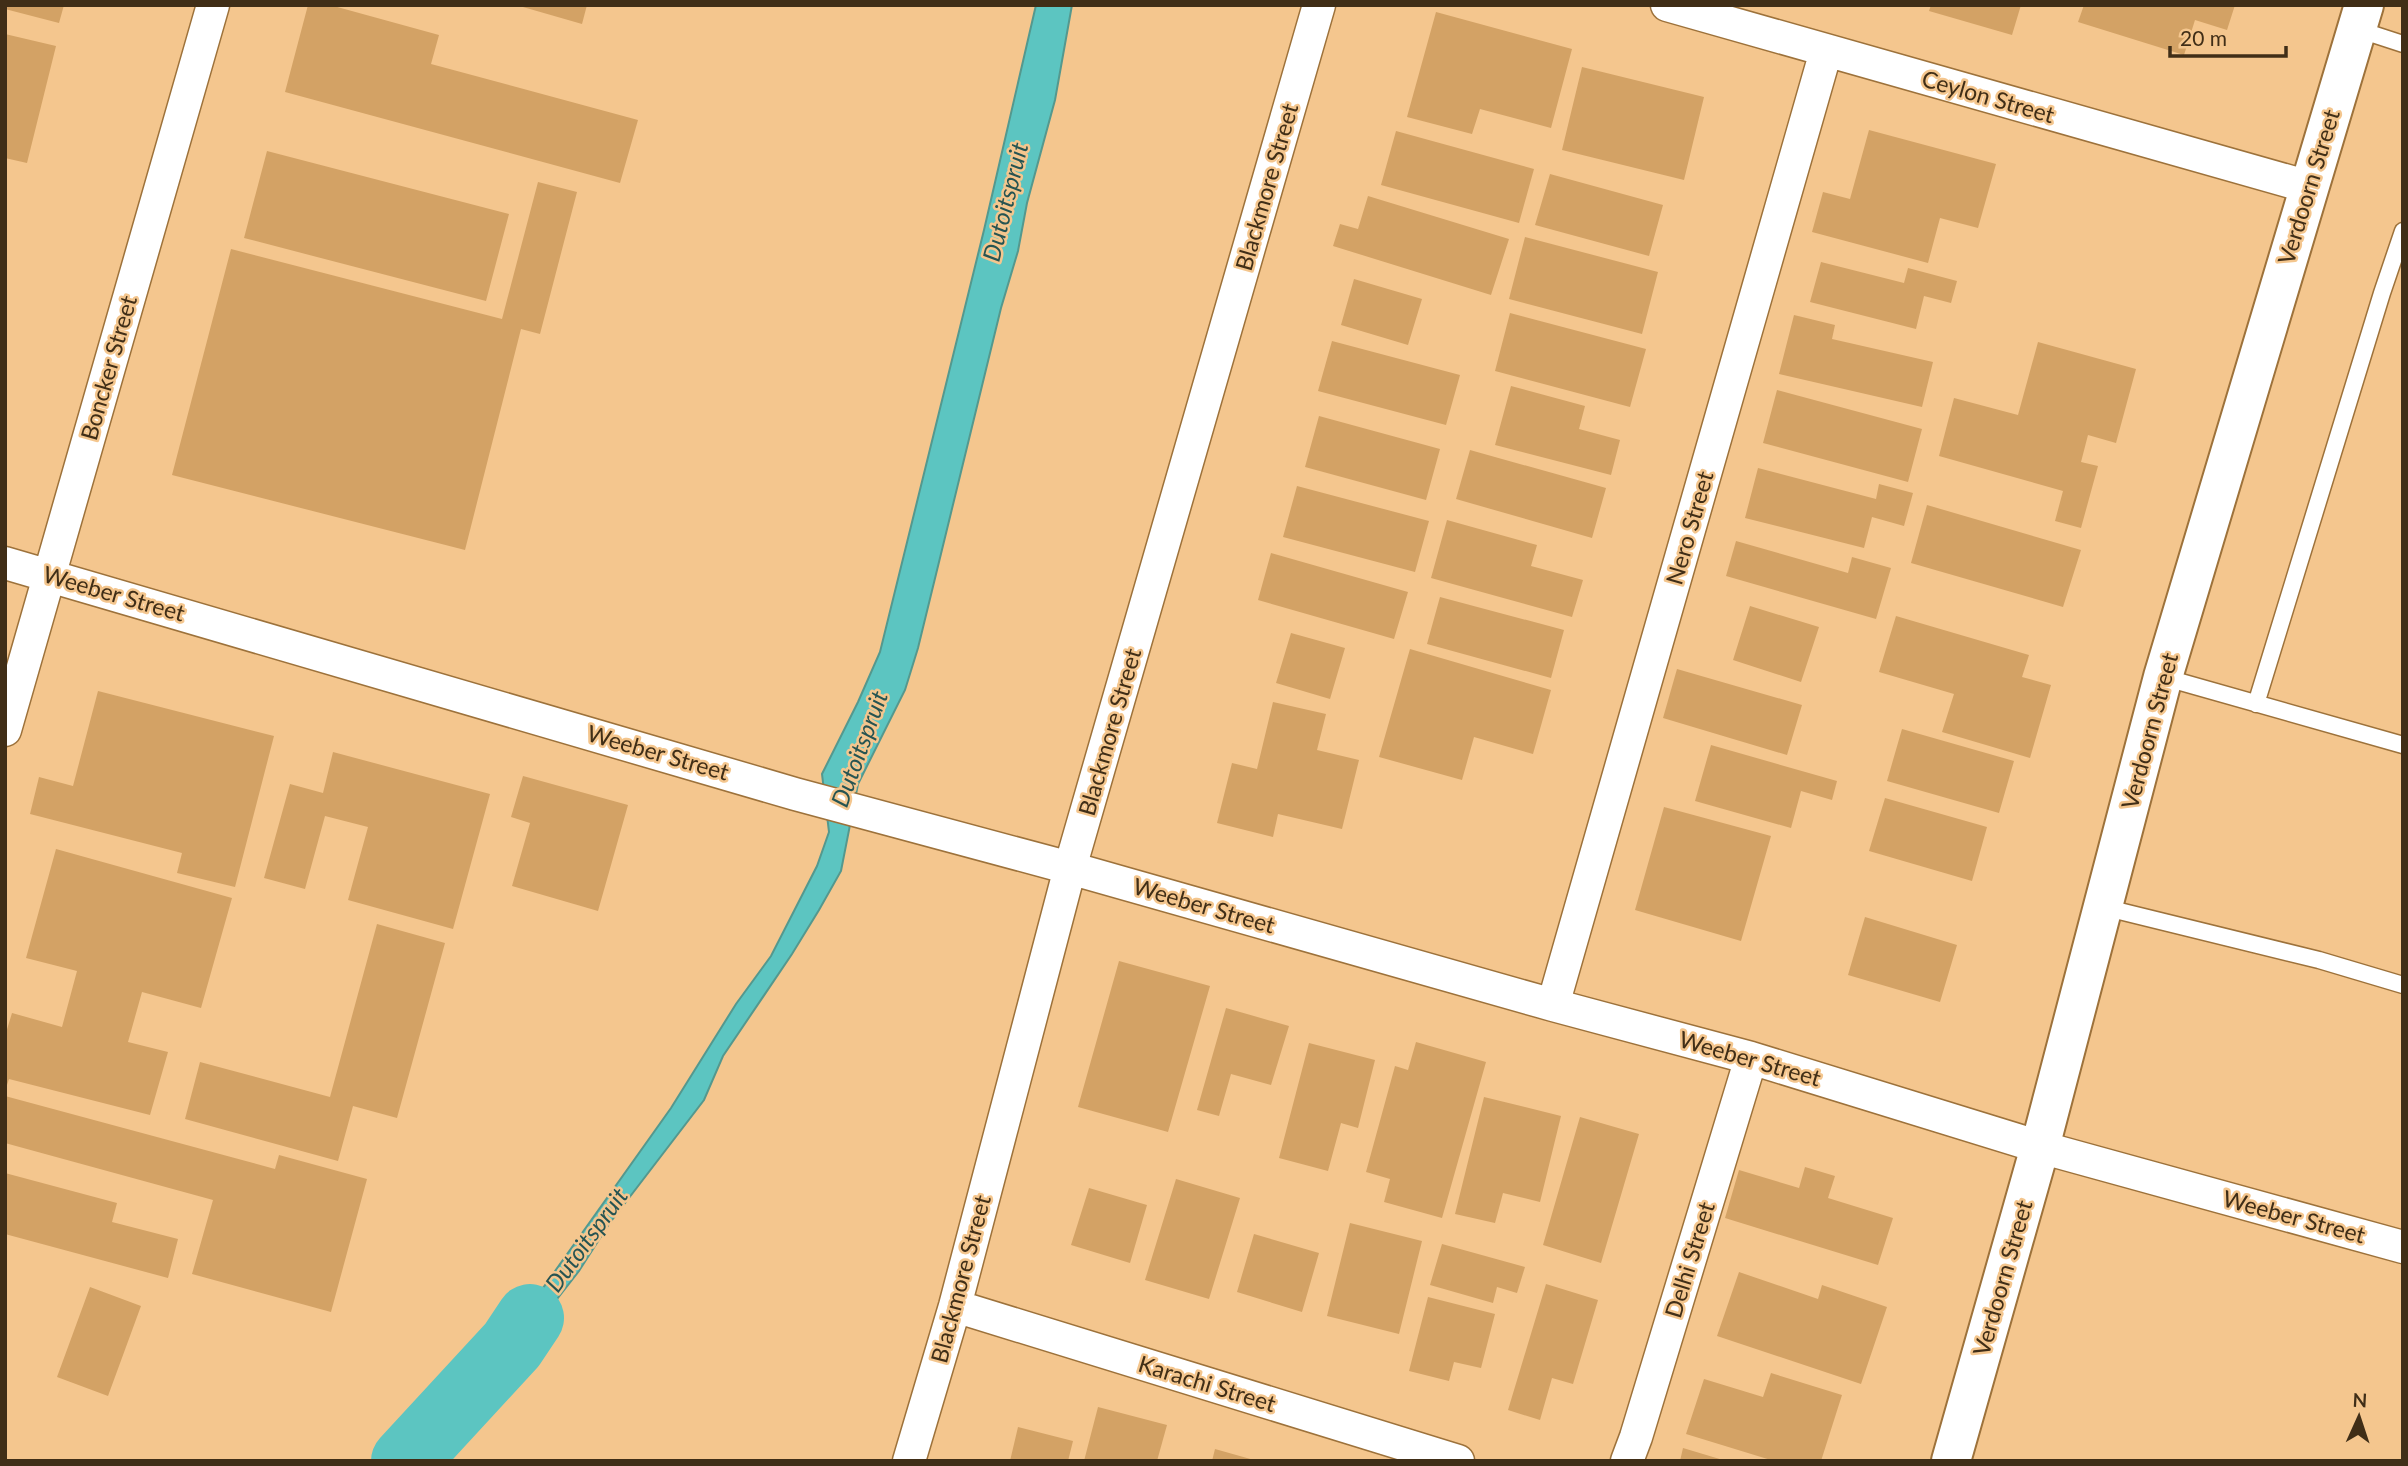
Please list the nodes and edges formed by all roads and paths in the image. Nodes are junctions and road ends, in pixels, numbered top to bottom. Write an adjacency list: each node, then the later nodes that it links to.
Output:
1 (213, 5): 10 (street, Boncker Street)
2 (1320, 5): 15 (street, Blackmore Street)
3 (1667, 5): 6 (street, Ceylon Street)
4 (2360, 17): 5 (lane); 7 (street, Verdoorn Street)
5 (2403, 44)
6 (1826, 51): 7 (street, Ceylon Street); 18 (street, Nero Street)
7 (2309, 187): 11 (street, Verdoorn Street)
8 (2403, 231): 12 (lane)
9 (5, 563): 10 (street, Weeber Street)
10 (49, 575): 13 (street, Boncker Street); 15 (street, Weeber Street)
11 (2163, 677): 12 (lane); 16 (street, Verdoorn Street)
12 (2256, 704): 14 (lane)
13 (5, 730)
14 (2403, 745)
15 (1070, 868): 18 (street, Weeber Street); 22 (street, Blackmore Street)
16 (2103, 907): 17 (lane); 20 (street, Verdoorn Street)
17 (2403, 985)
18 (1553, 1005): 19 (street, Weeber Street)
19 (1751, 1058): 20 (street, Weeber Street); 25 (street, Delhi Street)
20 (2040, 1147): 21 (street, Weeber Street); 26 (street, Verdoorn Street)
21 (2403, 1247)
22 (955, 1306): 23 (street, Blackmore Street); 24 (street, Karachi Street)
23 (909, 1461)
24 (1458, 1461)
25 (1627, 1461)
26 (1951, 1461)

